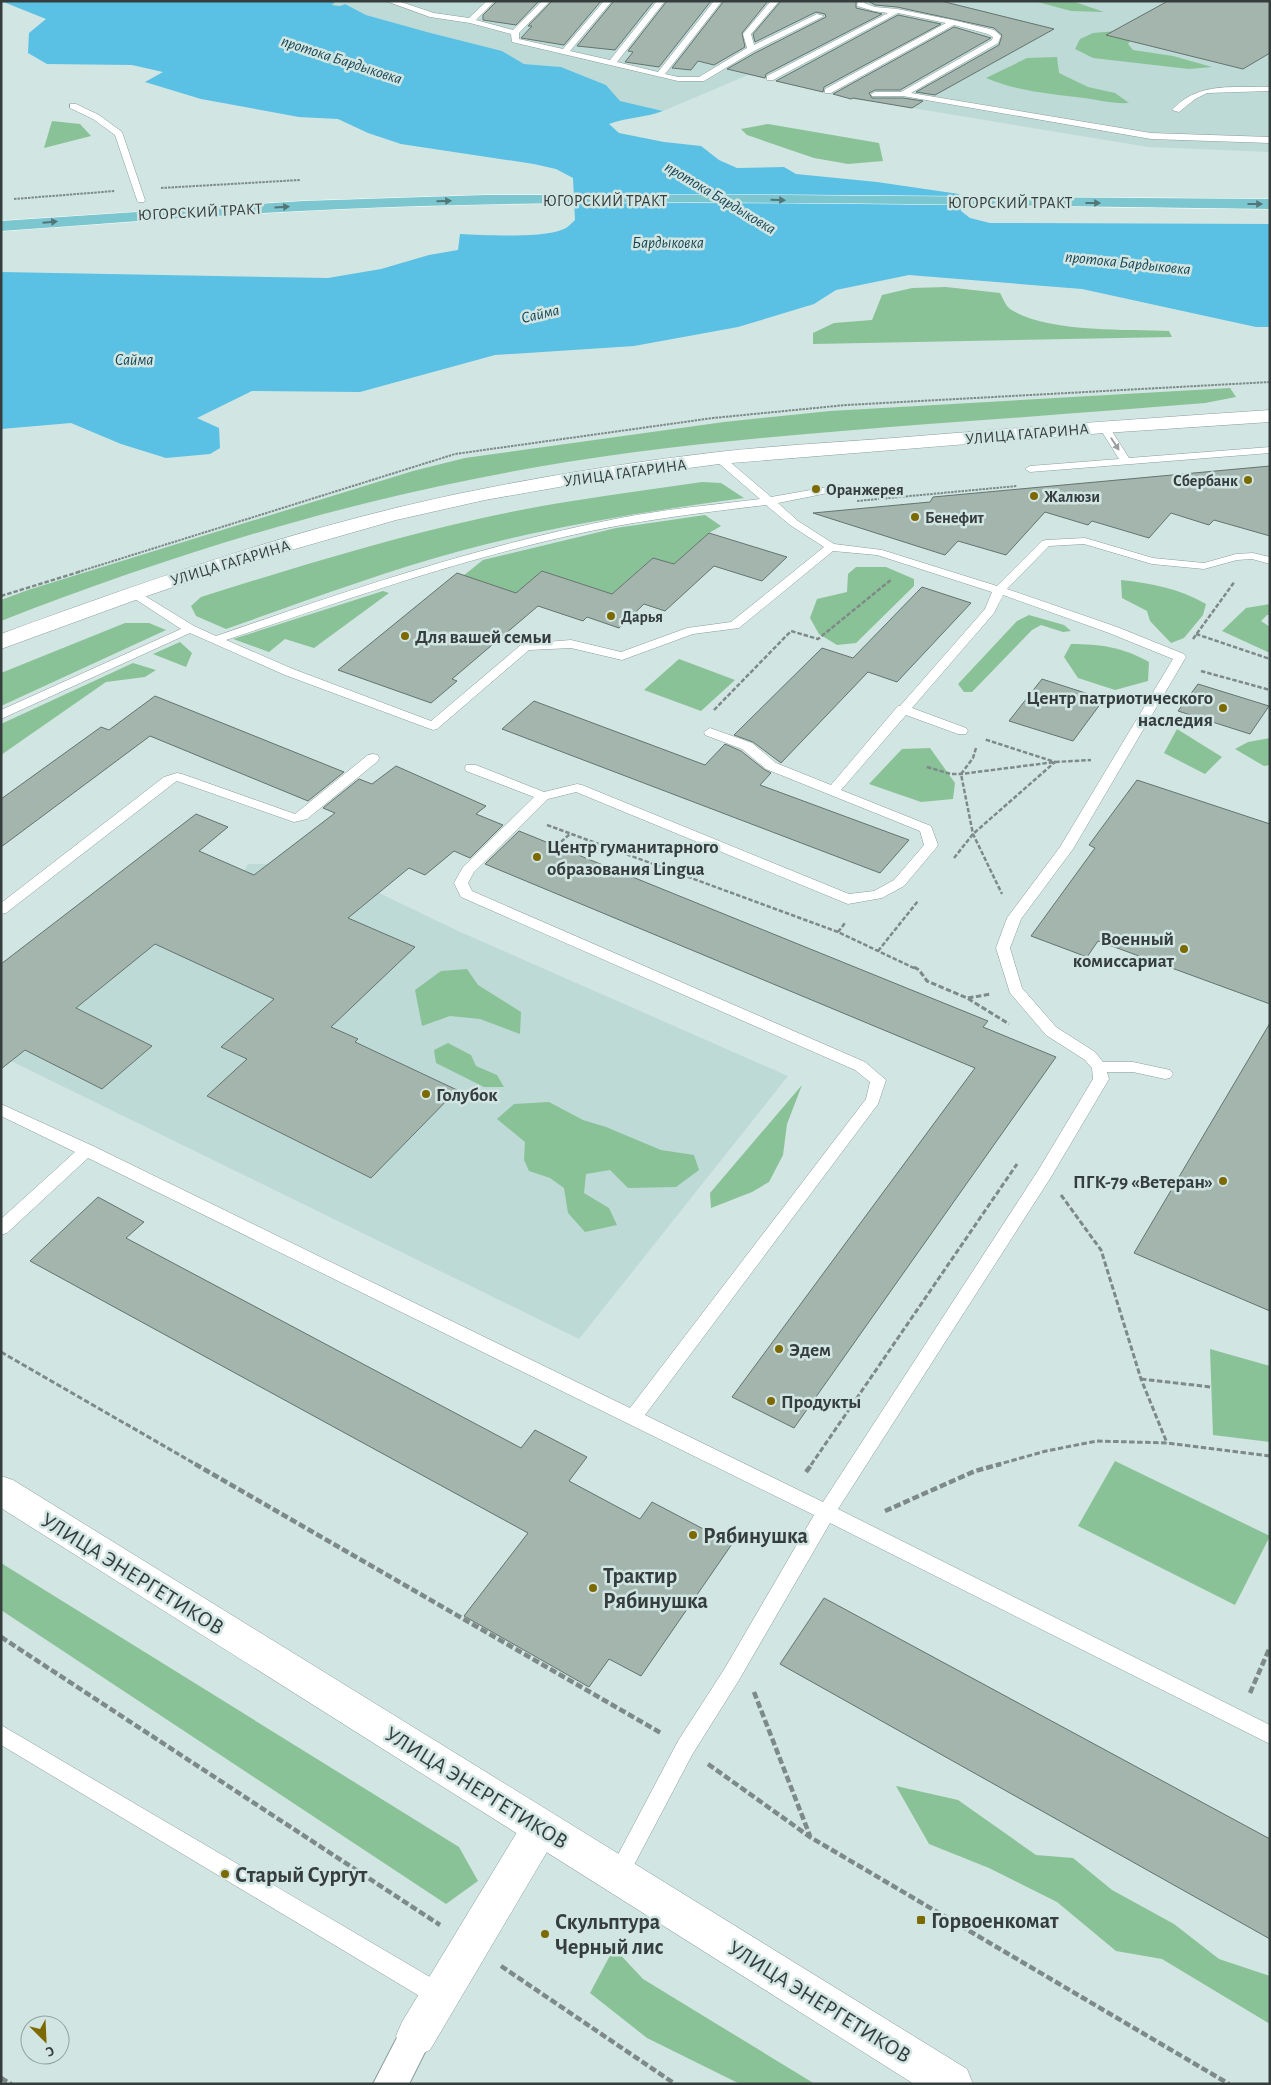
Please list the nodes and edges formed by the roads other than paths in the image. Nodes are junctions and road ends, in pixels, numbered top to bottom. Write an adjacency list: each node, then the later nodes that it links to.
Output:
1 (390, 1): 11 (lane)
2 (491, 1): 11 (lane)
3 (546, 1): 13 (lane)
4 (608, 1): 15 (lane)
5 (661, 1): 16 (lane)
6 (718, 1): 17 (lane)
7 (776, 1): 14 (lane)
8 (862, 1): 9 (lane)
9 (897, 11): 12 (lane); 18 (lane)
10 (820, 16): 14 (lane)
11 (471, 21): 13 (lane)
12 (952, 22): 20 (lane); 22 (lane)
13 (515, 33): 15 (lane)
14 (751, 49): 17 (lane)
15 (566, 51): 16 (lane)
16 (611, 64): 17 (lane)
17 (660, 75)
18 (770, 78)
19 (1270, 89): 24 (lane)
20 (828, 91)
21 (875, 94): 22 (lane)
22 (904, 94): 25 (lane)
23 (73, 106): 34 (lane)
24 (1176, 110)
25 (1270, 140)
26 (495, 184): 32 (main road, ЮГОРСКИЙ ТРАКТ)
27 (456, 185): 29 (main road)
28 (1130, 187): 32 (main road, ЮГОРСКИЙ ТРАКТ)
29 (358, 188)
30 (259, 193): 31 (main road, ЮГОРСКИЙ ТРАКТ)
31 (220, 195)
32 (1042, 195): 36 (main road, ЮГОРСКИЙ ТРАКТ, one-way to 36); 37 (main road, ЮГОРСКИЙ ТРАКТ, one-way to 32)
33 (161, 198): 34 (main road, ЮГОРСКИЙ ТРАКТ)
34 (141, 200): 35 (main road, ЮГОРСКИЙ ТРАКТ)
35 (123, 201)
36 (1270, 204)
37 (1, 226)
38 (1270, 416): 39 (main road, УЛИЦА ГАГАРИНА)
39 (1104, 426): 41 (main road, УЛИЦА ГАГАРИНА); 42 (lane, one-way to 42)
40 (1270, 450): 42 (lane)
41 (719, 458): 45 (lane); 49 (main road, УЛИЦА ГАГАРИНА)
42 (1126, 461): 43 (lane)
43 (1030, 469)
44 (839, 488): 45 (lane)
45 (769, 501): 46 (lane); 51 (lane)
46 (831, 548): 48 (lane); 51 (lane)
47 (1270, 561): 48 (lane)
48 (1000, 590): 53 (lane); 62 (lane)
49 (133, 593): 50 (lane); 52 (main road, УЛИЦА ГАГАРИНА)
50 (190, 630): 51 (lane); 54 (lane)
51 (216, 640)
52 (1, 642)
53 (902, 710): 55 (lane); 59 (lane)
54 (1, 715)
55 (962, 731)
56 (710, 732): 59 (lane)
57 (373, 758): 61 (lane)
58 (472, 768): 60 (lane)
59 (832, 792): 60 (lane)
60 (543, 796): 67 (lane)
61 (1, 910)
62 (1099, 1067): 63 (lane); 69 (lane)
63 (1165, 1074)
64 (1, 1109): 65 (lane)
65 (87, 1150): 66 (lane); 67 (lane)
66 (1, 1229)
67 (633, 1417): 69 (lane)
68 (1, 1490): 72 (main road, УЛИЦА ЭНЕРГЕТИКОВ)
69 (826, 1512): 71 (lane); 73 (lane)
70 (1, 1734): 74 (lane)
71 (1270, 1735)
72 (541, 1827): 73 (main road, УЛИЦА ЭНЕРГЕТИКОВ); 74 (main road)
73 (618, 1875): 77 (main road, УЛИЦА ЭНЕРГЕТИКОВ)
74 (439, 1996): 75 (main road)
75 (416, 2035): 76 (street)
76 (390, 2084)
77 (952, 2084)

